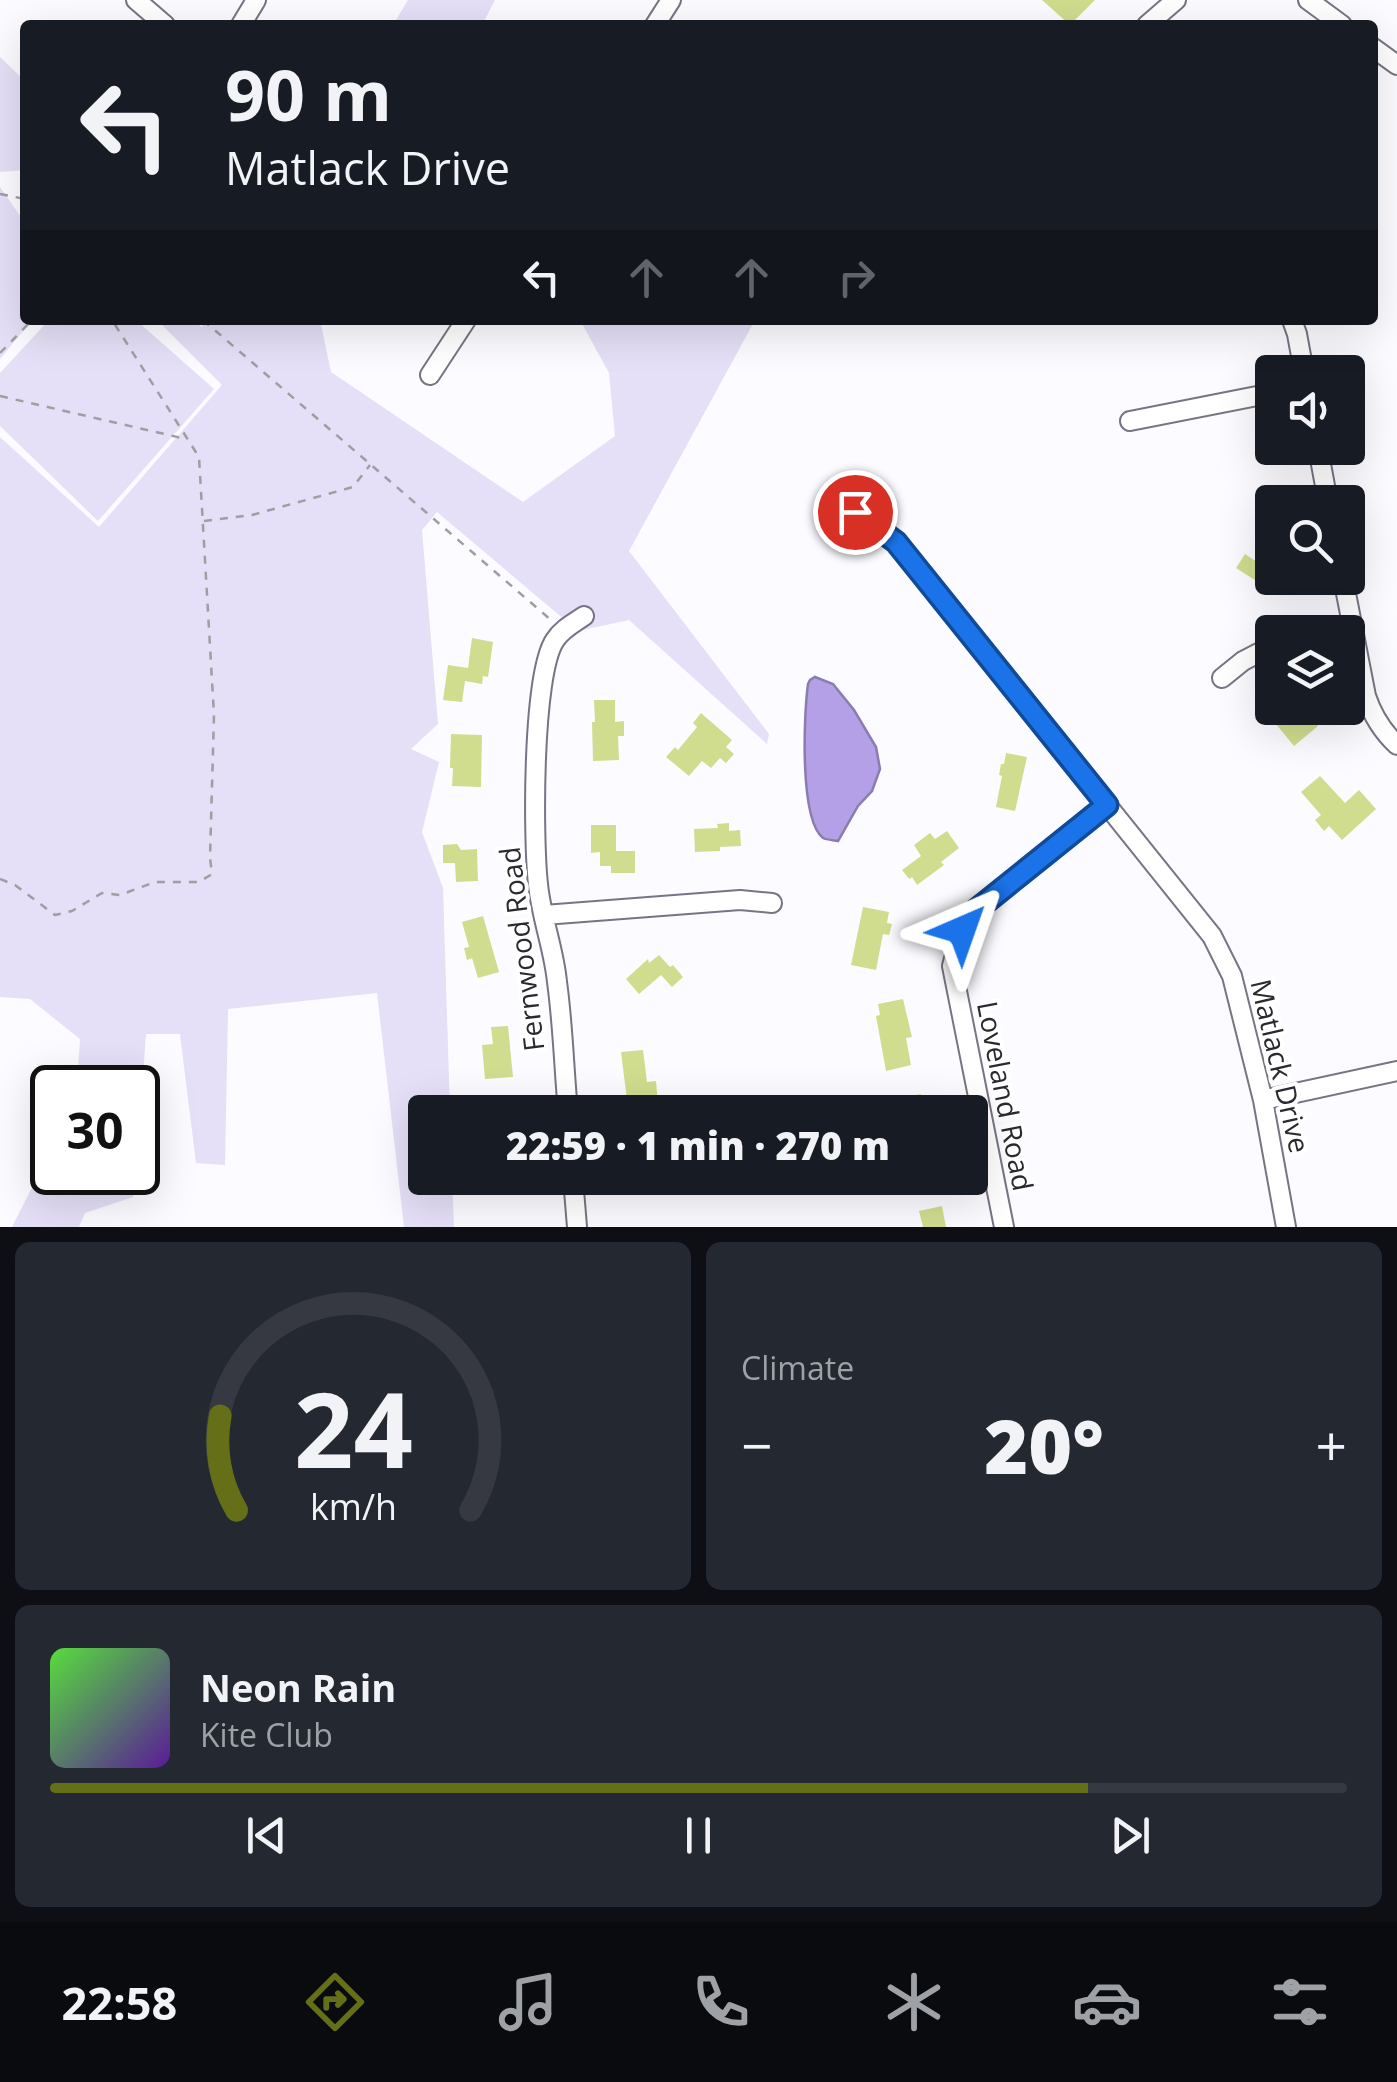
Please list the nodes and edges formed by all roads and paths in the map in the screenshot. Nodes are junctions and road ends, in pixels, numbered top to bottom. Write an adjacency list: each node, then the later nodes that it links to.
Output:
1 (136, 0): 4 (street)
2 (1176, 0): 5 (street)
3 (1308, 0): 6 (street)
4 (159, 20)
5 (1152, 20)
6 (1335, 20)
7 (27, 325): 12 (path)
8 (115, 325): 18 (path)
9 (208, 325): 19 (path)
10 (463, 325): 14 (street)
11 (1294, 325): 13 (street)
12 (0, 353)
13 (1301, 355)
14 (430, 375)
15 (0, 396): 18 (path)
16 (1255, 396): 17 (street)
17 (1130, 421)
18 (188, 440): 21 (path)
19 (370, 465): 21 (path); 23 (path)
20 (855, 512): 28 (street, Matlack Drive)
21 (202, 522): 29 (path)
22 (584, 616): 23 (street)
23 (563, 630): 31 (street, Fernwood Road)
24 (1255, 655): 25 (street)
25 (1222, 678)
26 (1365, 691): 27 (street)
27 (1397, 745)
28 (1107, 805): 34 (street, Matlack Drive); 37 (street, Loveland Road)
29 (0, 880)
30 (772, 903): 31 (street)
31 (544, 915): 33 (street, Fernwood Road)
32 (1397, 1071): 34 (street)
33 (567, 1095)
34 (1262, 1100): 38 (street, Matlack Drive)
35 (574, 1195): 36 (street)
36 (577, 1227)
37 (1004, 1227)
38 (1286, 1227)

